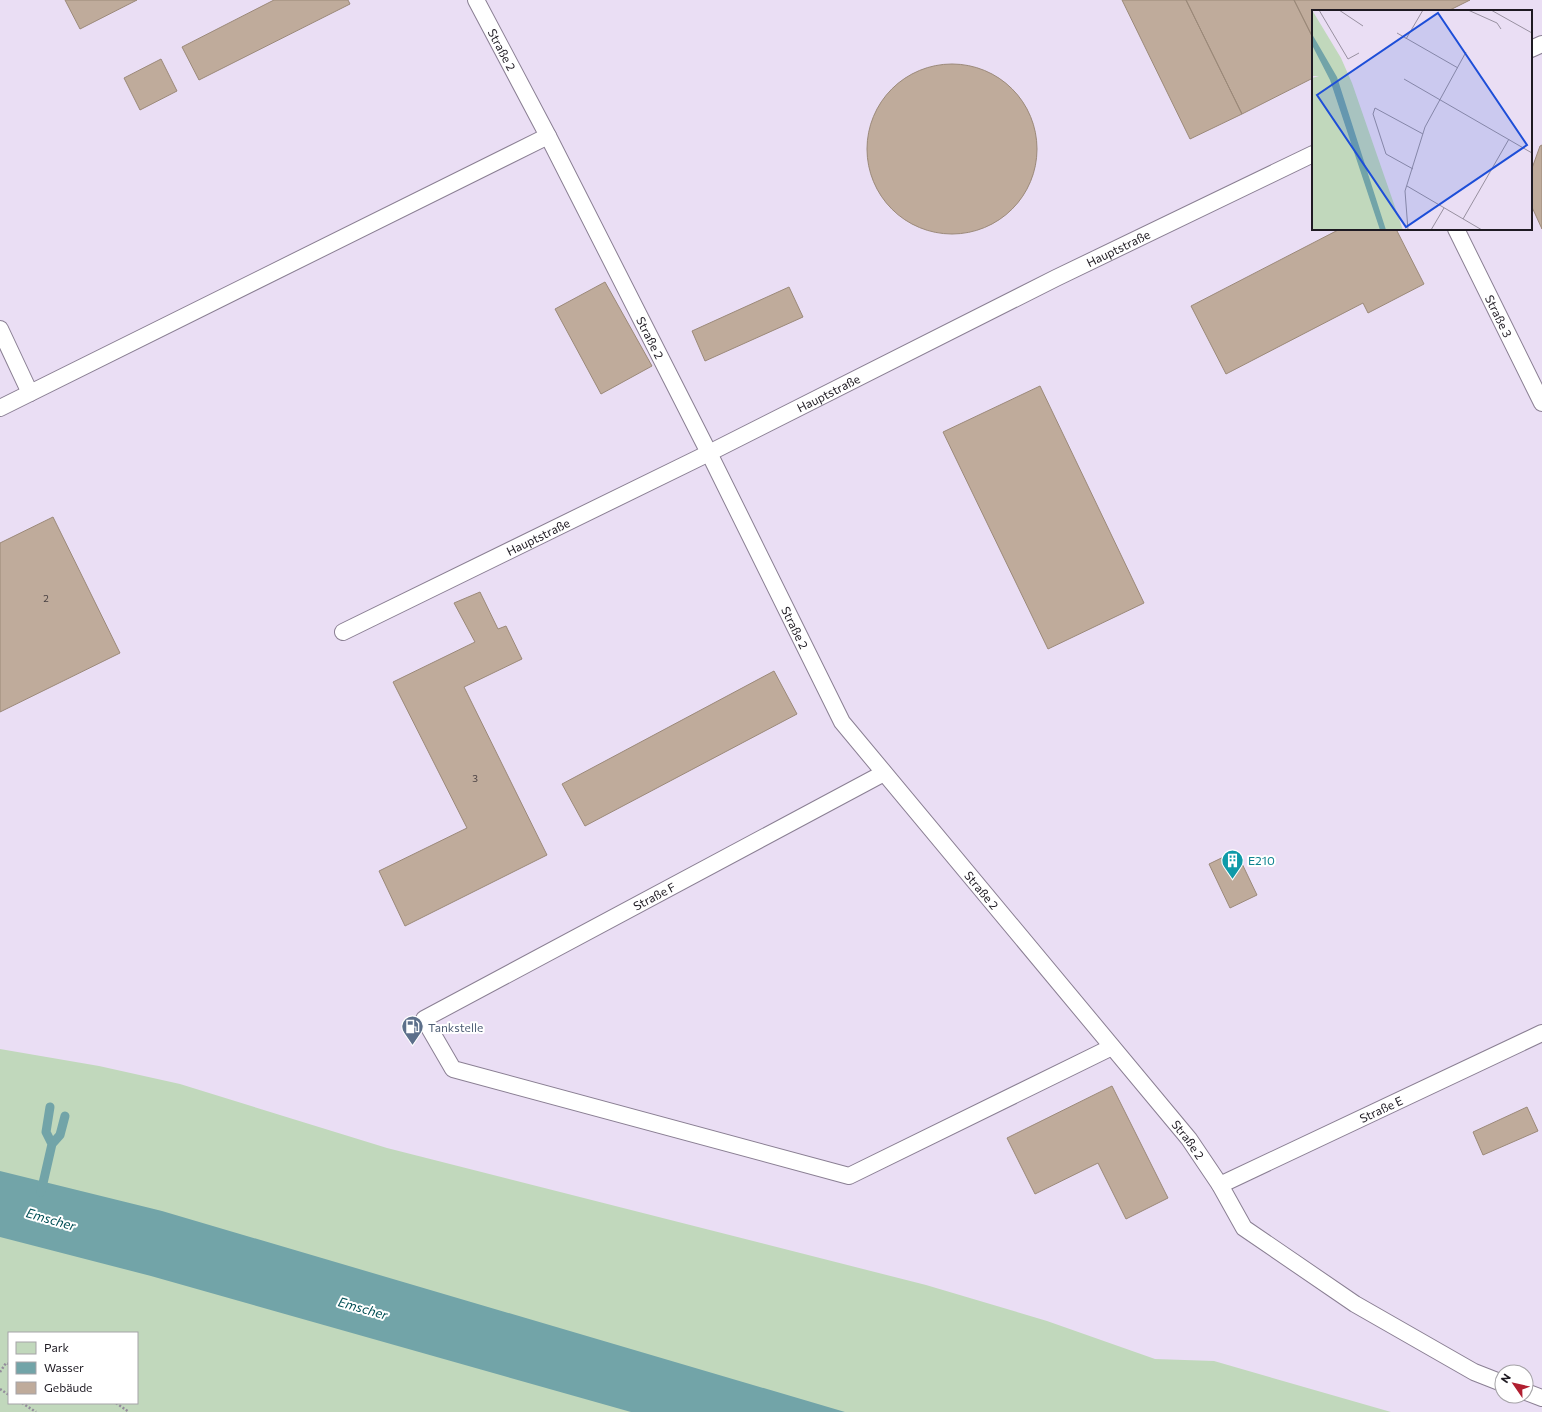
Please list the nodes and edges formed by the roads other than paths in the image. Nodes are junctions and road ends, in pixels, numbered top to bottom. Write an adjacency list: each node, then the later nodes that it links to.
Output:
1 (476, 0): 4 (lane, Straße 2)
2 (1542, 44): 3 (lane)
3 (1532, 49)
4 (548, 136): 8 (lane); 11 (lane, Straße 2)
5 (1312, 154): 11 (lane, Hauptstraße)
6 (1456, 230): 9 (lane, Straße 3)
7 (0, 330): 8 (lane)
8 (30, 393): 10 (lane)
9 (1542, 403)
10 (0, 408)
11 (709, 453): 12 (lane, Hauptstraße); 13 (lane, Straße 2)
12 (343, 632)
13 (884, 773): 15 (lane, Straße 2); 15 (lane, Straße F)
14 (1542, 1033): 16 (lane, Straße E)
15 (1112, 1047): 16 (lane, Straße 2)
16 (1220, 1185): 17 (lane, Straße 2)
17 (1494, 1379)

